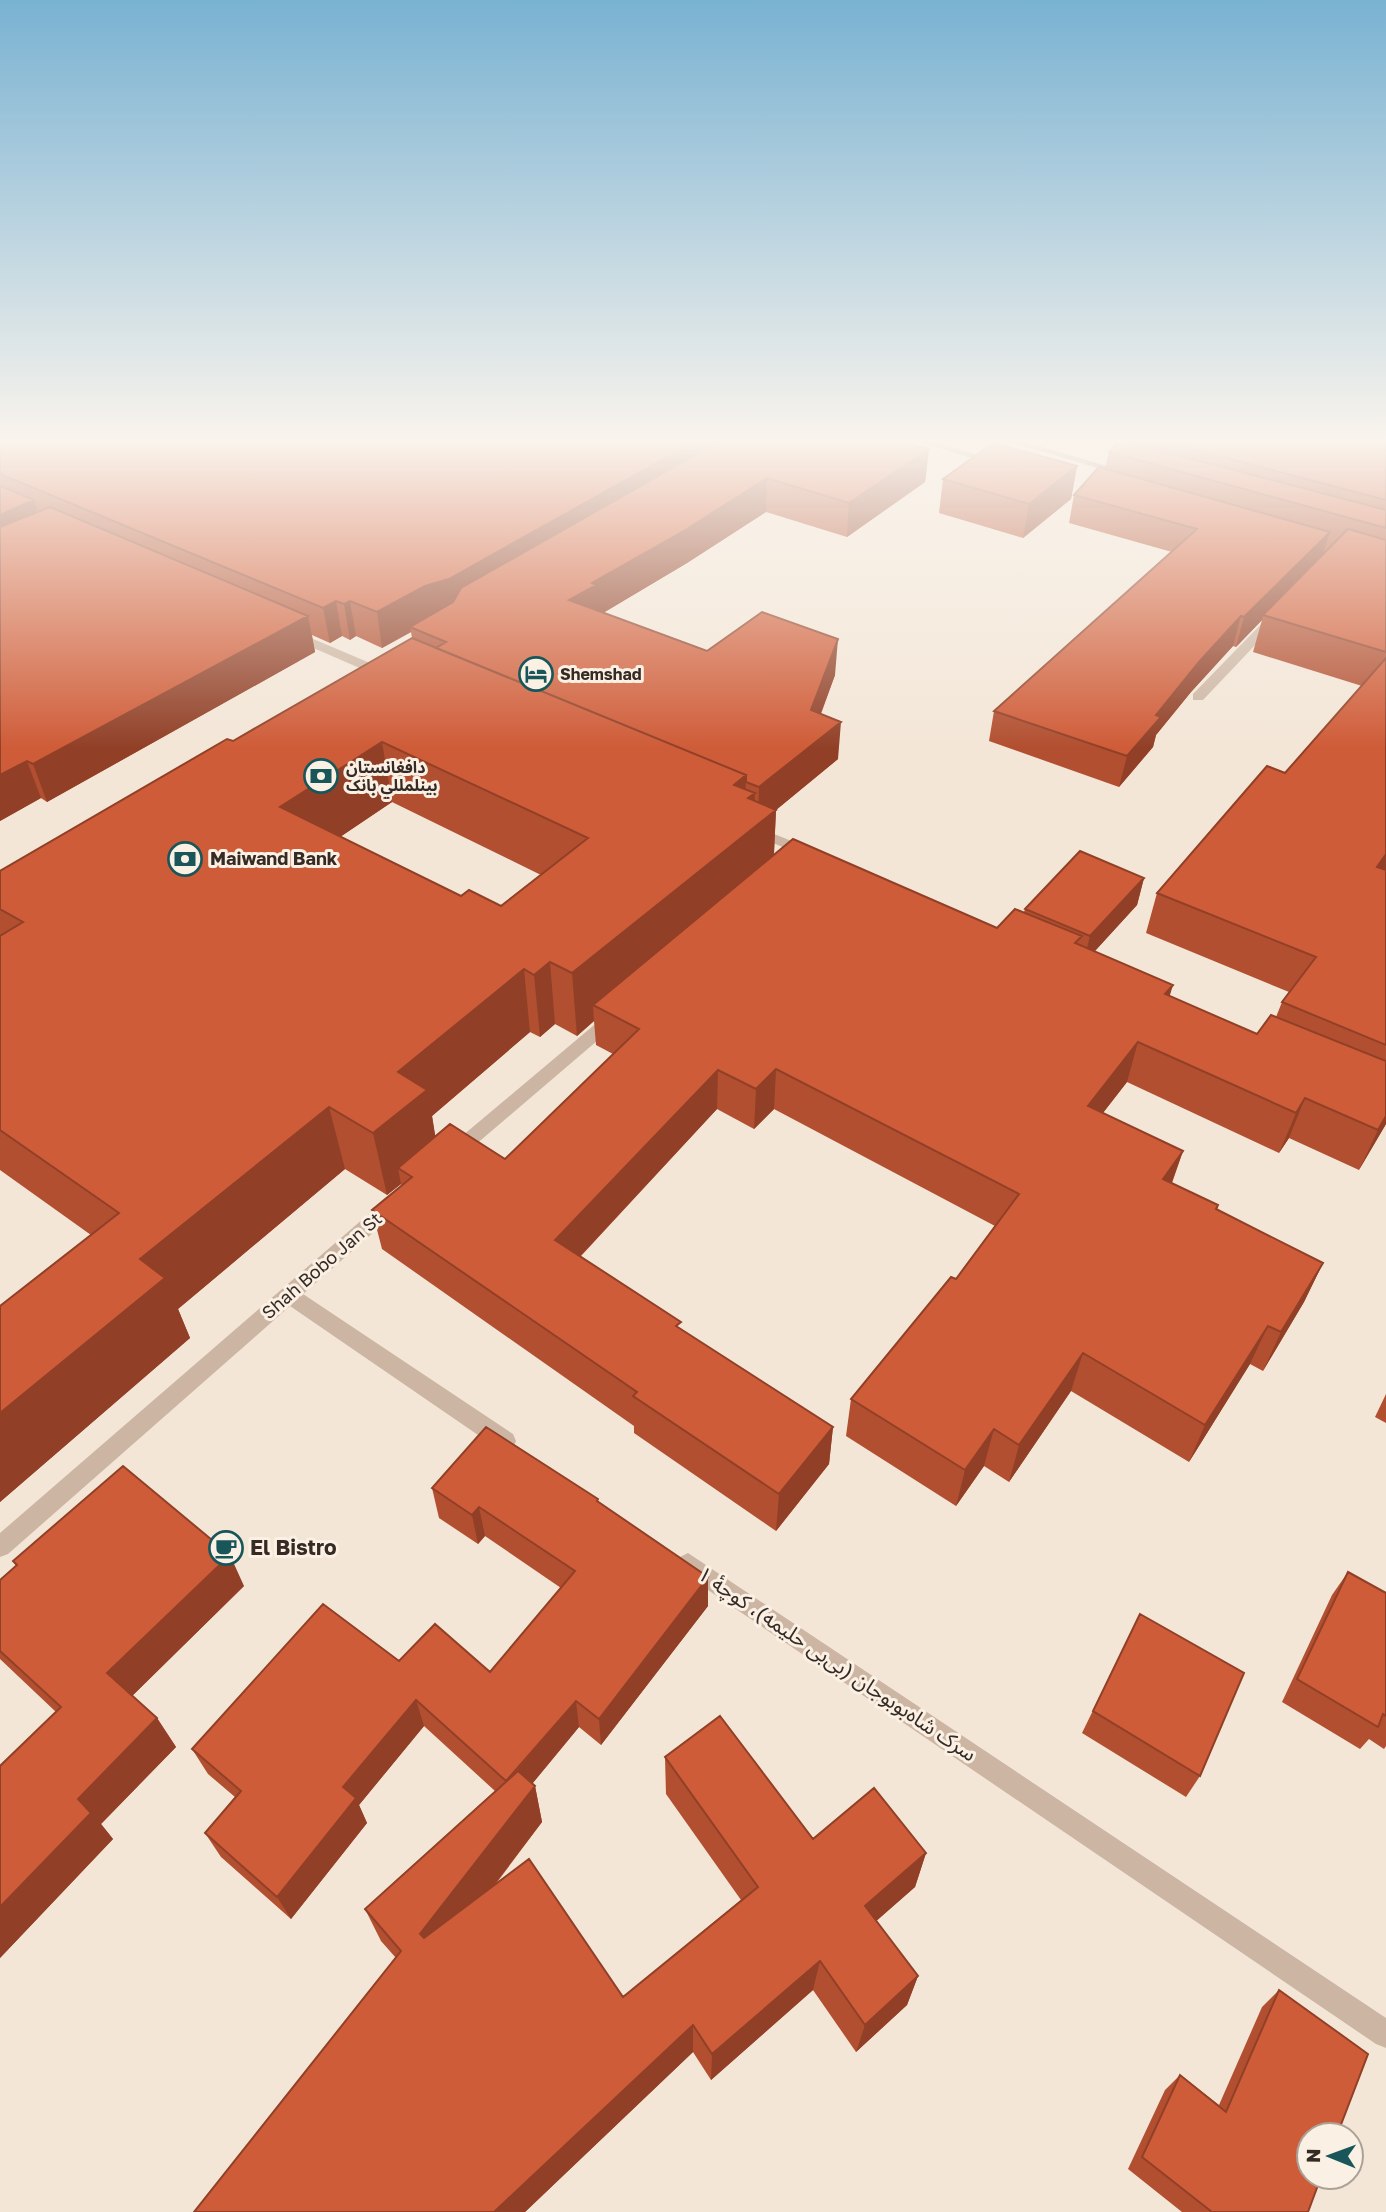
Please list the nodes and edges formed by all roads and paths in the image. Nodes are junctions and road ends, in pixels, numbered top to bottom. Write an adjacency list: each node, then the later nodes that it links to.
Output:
1 (1284, 608): 4 (street)
2 (277, 627): 3 (street)
3 (367, 666)
4 (1198, 697)
5 (743, 826): 6 (street)
6 (788, 870)
7 (622, 1010): 8 (street)
8 (437, 1167)
9 (407, 1193): 10 (street, Shah Bobo Jan St)
10 (288, 1294): 11 (street); 12 (street, Shah Bobo Jan St)
11 (521, 1452)
12 (0, 1546)
13 (671, 1553): 14 (street, سرک شاه‌بوبوجان (بی‌بی حلیمه)، کوچۀ ۱)
14 (1386, 2034)

